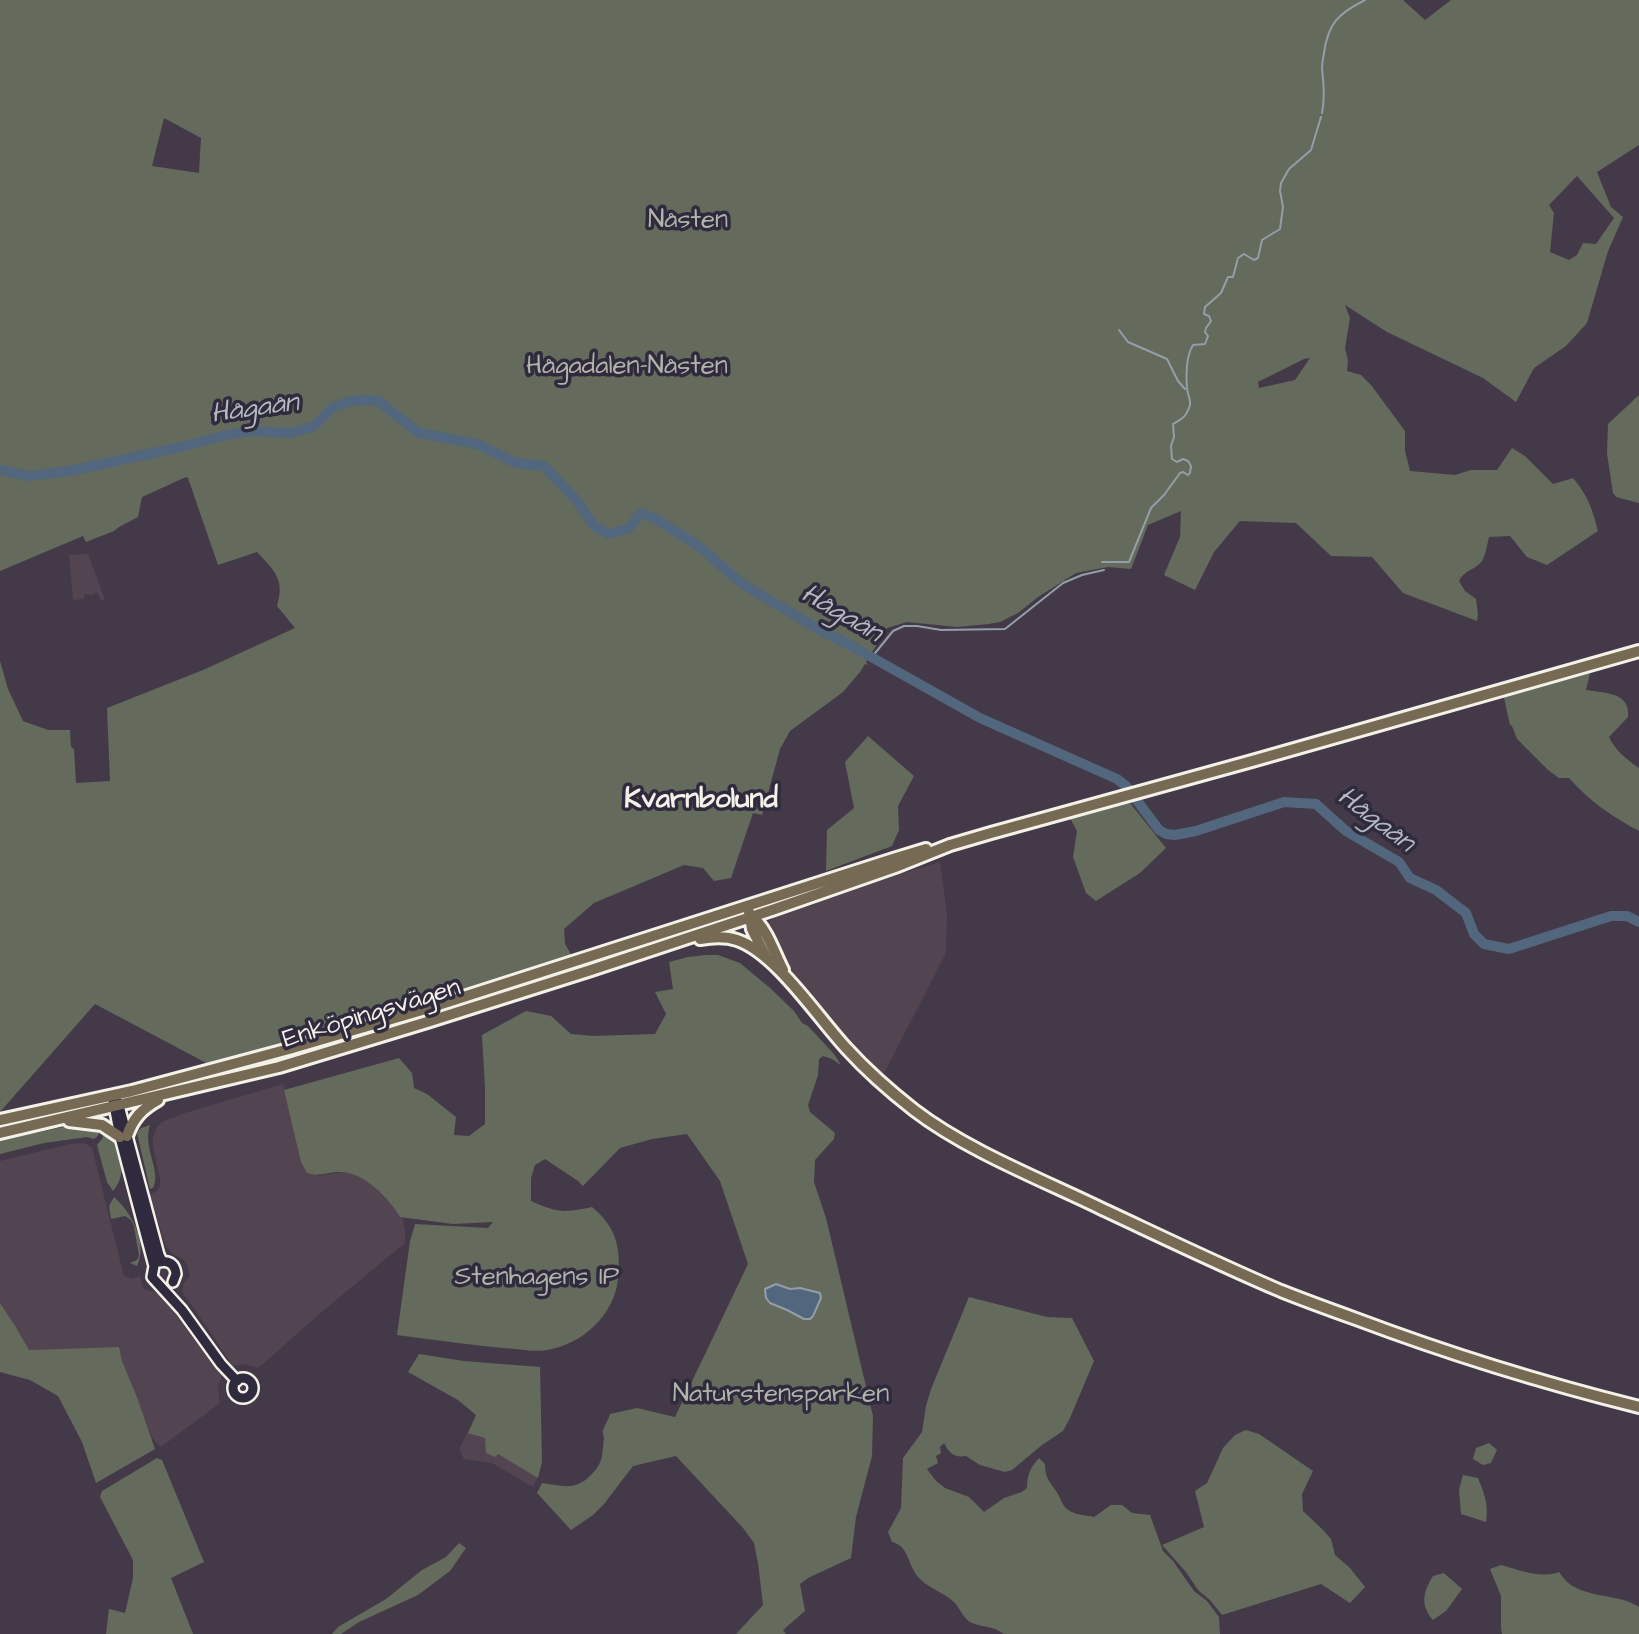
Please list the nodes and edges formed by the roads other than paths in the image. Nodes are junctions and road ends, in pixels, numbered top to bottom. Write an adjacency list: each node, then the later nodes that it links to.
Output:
1 (1639, 651): 2 (main road)
2 (950, 845): 3 (main road); 4 (main road)
3 (772, 910): 4 (main road); 5 (main road)
4 (749, 911): 5 (main road); 6 (main road, Enköpingsvägen); 7 (main road); 10 (main road, Enköpingsvägen)
5 (764, 930): 8 (main road)
6 (669, 944): 7 (main road); 9 (main road, Enköpingsvägen)
7 (767, 959): 8 (main road)
8 (787, 977): 20 (main road)
9 (168, 1094): 10 (main road, Enköpingsvägen); 14 (main road)
10 (116, 1102): 11 (main road, Enköpingsvägen); 12 (main road, Enköpingsvägen); 14 (street)
11 (0, 1120)
12 (59, 1120): 13 (main road, Enköpingsvägen); 14 (main road)
13 (0, 1133)
14 (124, 1137): 15 (street)
15 (158, 1264): 16 (street); 17 (street)
16 (173, 1282): 17 (street); 18 (street)
17 (160, 1285): 18 (street)
18 (182, 1310): 19 (street)
19 (237, 1381)
20 (1639, 1407)

